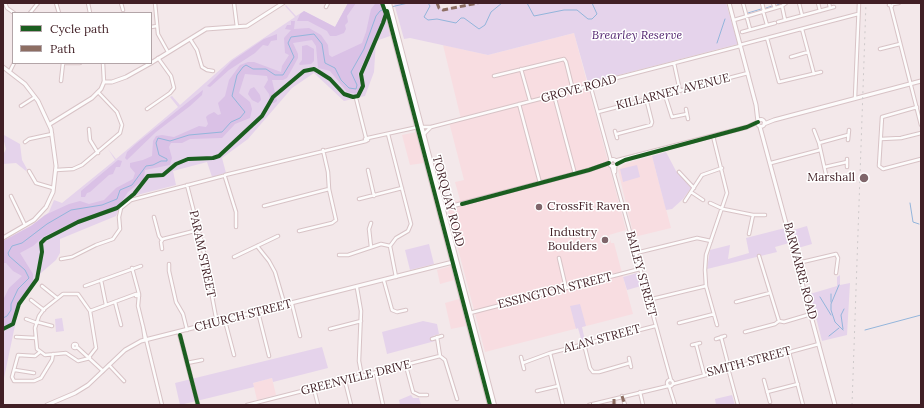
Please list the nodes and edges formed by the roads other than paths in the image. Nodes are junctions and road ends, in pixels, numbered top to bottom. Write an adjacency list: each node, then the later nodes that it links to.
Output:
1 (38, 3): 30 (street)
2 (121, 3): 26 (street)
3 (155, 3): 40 (street)
4 (234, 3): 42 (street)
5 (282, 3): 42 (street)
6 (328, 3): 22 (street)
7 (385, 3): 31 (main road, TORQUAY ROAD)
8 (389, 3): 31 (main road, TORQUAY ROAD)
9 (729, 3): 35 (street, BARWARRE ROAD)
10 (742, 3): 34 (street)
11 (762, 3): 27 (street)
12 (774, 3): 24 (street)
13 (786, 3): 21 (street)
14 (799, 3): 33 (street)
15 (818, 3): 28 (street)
16 (829, 3): 25 (street)
17 (859, 3): 32 (street)
18 (899, 3): 19 (street)
19 (892, 4): 48 (street)
20 (4, 6): 29 (street)
21 (782, 6): 24 (street); 36 (street)
22 (326, 7)
23 (834, 7): 25 (street)
24 (775, 8): 27 (street)
25 (830, 8): 28 (street)
26 (123, 10)
27 (764, 11): 34 (street); 39 (street)
28 (820, 11): 33 (street)
29 (13, 12)
30 (31, 12)
31 (390, 13): 96 (main road, TORQUAY ROAD)
32 (858, 14): 43 (street, GROVE ROAD); 82 (street)
33 (802, 15): 36 (street)
34 (745, 16): 35 (street); 44 (street)
35 (733, 19): 49 (street, BARWARRE ROAD)
36 (785, 20): 37 (street)
37 (778, 22)
38 (775, 23): 39 (street)
39 (767, 25): 44 (street)
40 (157, 26): 41 (street); 51 (street)
41 (152, 27)
42 (237, 28): 46 (street)
43 (802, 29): 47 (street, GROVE ROAD); 52 (street)
44 (750, 30): 45 (street)
45 (742, 32)
46 (190, 38): 51 (street); 64 (street)
47 (767, 38): 49 (street, GROVE ROAD); 67 (street)
48 (900, 44): 50 (street); 72 (street)
49 (740, 46): 56 (street, GROVE ROAD); 66 (street, BARWARRE ROAD)
50 (880, 49)
51 (168, 52): 54 (street)
52 (808, 52): 53 (street); 67 (street)
53 (791, 57)
54 (158, 58): 55 (street); 87 (street)
55 (152, 62)
56 (674, 63): 73 (street, GROVE ROAD); 75 (street)
57 (14, 64): 63 (street)
58 (63, 64): 69 (street)
59 (103, 64): 71 (street)
60 (149, 64): 71 (street)
61 (3, 68): 63 (street)
62 (521, 69): 68 (street); 74 (street); 83 (street)
63 (10, 71): 79 (street)
64 (213, 71)
65 (821, 72): 67 (street)
66 (748, 73): 75 (street, KILLARNEY AVENUE); 94 (street, BARWARRE ROAD)
67 (814, 74)
68 (494, 76)
69 (61, 80)
70 (921, 81): 72 (street)
71 (104, 82): 76 (street)
72 (911, 84): 82 (street); 86 (street)
73 (591, 88): 74 (street, GROVE ROAD); 89 (street, BAILEY STREET)
74 (573, 90): 77 (street, GROVE ROAD)
75 (680, 91): 78 (street, KILLARNEY AVENUE)
76 (98, 92): 93 (street); 115 (street)
77 (554, 95): 83 (street, GROVE ROAD); 126 (street)
78 (665, 95): 81 (street, KILLARNEY AVENUE); 90 (street)
79 (36, 96): 85 (street); 93 (street)
80 (356, 98): 108 (street)
81 (646, 98): 89 (street, KILLARNEY AVENUE); 104 (street)
82 (855, 99): 94 (street)
83 (530, 101): 84 (street, GROVE ROAD)
84 (519, 104): 97 (street, GROVE ROAD); 129 (street)
85 (21, 106)
86 (916, 107): 91 (street); 109 (street)
87 (147, 109)
88 (686, 109): 90 (street)
89 (598, 112): 117 (street, BAILEY STREET)
90 (687, 114): 92 (street)
91 (920, 118): 95 (street)
92 (688, 119)
93 (50, 124): 101 (street)
94 (761, 124): 107 (street); 118 (street, BARWARRE ROAD)
95 (921, 125)
96 (420, 127): 97 (street, GROVE ROAD); 102 (street, GROVE ROAD); 103 (main road, TORQUAY ROAD); 143 (main road, TORQUAY ROAD)
97 (431, 127): 103 (street)
98 (90, 129): 115 (street)
99 (814, 130): 112 (street)
100 (849, 130): 106 (street)
101 (52, 134): 111 (street); 122 (street)
102 (388, 134): 108 (street, GROVE ROAD); 132 (street)
103 (424, 134): 143 (main road, TORQUAY ROAD)
104 (616, 134)
105 (921, 134): 109 (street)
106 (848, 135): 110 (street); 112 (street)
107 (713, 136): 117 (street); 121 (street)
108 (367, 139): 113 (street, GROVE ROAD)
109 (881, 139): 116 (street)
110 (848, 140)
111 (25, 142)
112 (819, 143): 114 (street)
113 (323, 150): 127 (street, GROVE ROAD); 134 (street)
114 (820, 150): 118 (street); 119 (street)
115 (98, 153): 122 (street)
116 (921, 159)
117 (613, 163): 126 (street); 162 (street, BAILEY STREET)
118 (771, 163): 169 (street, BARWARRE ROAD)
119 (825, 167): 120 (street); 128 (street)
120 (847, 167)
121 (722, 168): 133 (street); 144 (street)
122 (56, 170): 131 (street)
123 (368, 170): 137 (street)
124 (28, 172): 131 (street)
125 (678, 172): 133 (street)
126 (575, 174): 129 (street)
127 (224, 176): 130 (street, GROVE ROAD); 150 (street)
128 (827, 178)
129 (540, 183): 143 (street)
130 (187, 185): 151 (street, PARAM STREET); 167 (street, GROVE ROAD)
131 (53, 188): 149 (street)
132 (402, 188): 137 (street); 159 (street)
133 (694, 188): 135 (street)
134 (329, 189): 142 (street); 152 (street)
135 (691, 192): 139 (street); 140 (street)
136 (11, 196): 149 (street)
137 (374, 196): 138 (street)
138 (359, 199)
139 (702, 200)
140 (685, 201)
141 (710, 204): 144 (street)
142 (264, 206)
143 (442, 209): 168 (main road, TORQUAY ROAD)
144 (723, 209): 146 (street); 157 (street)
145 (765, 215): 146 (street)
146 (753, 216): 153 (street)
147 (154, 217): 156 (street)
148 (371, 223): 160 (street)
149 (25, 225): 155 (street)
150 (236, 227)
151 (198, 230): 156 (street); 205 (street, PARAM STREET)
152 (299, 231)
153 (750, 234)
154 (278, 236): 158 (street)
155 (3, 238)
156 (162, 240): 161 (street)
157 (711, 241): 162 (street); 179 (street)
158 (257, 246): 165 (street); 192 (street)
159 (390, 246): 160 (street); 175 (street)
160 (372, 247): 163 (street)
161 (162, 249)
162 (636, 253): 173 (street, BAILEY STREET)
163 (339, 255)
164 (759, 256): 183 (street)
165 (234, 257)
166 (559, 258): 182 (street)
167 (62, 259)
168 (455, 262): 175 (street, CHURCH STREET); 197 (main road, TORQUAY ROAD); 278 (main road, TORQUAY ROAD)
169 (798, 263): 174 (street); 199 (street, BARWARRE ROAD)
170 (169, 264): 212 (street)
171 (141, 266): 172 (street)
172 (132, 268): 176 (street); 184 (street)
173 (640, 269): 182 (street, ESSINGTON STREET); 187 (street, BAILEY STREET)
174 (836, 273)
175 (396, 277): 177 (street, CHURCH STREET)
176 (101, 280): 178 (street); 191 (street)
177 (384, 281): 181 (street, CHURCH STREET); 194 (street)
178 (85, 286)
179 (706, 286): 187 (street); 198 (street)
180 (42, 287): 185 (street)
181 (357, 288): 190 (street, CHURCH STREET); 202 (street)
182 (566, 288): 197 (street, ESSINGTON STREET)
183 (770, 293): 189 (street); 203 (street)
184 (137, 295): 188 (street); 224 (street)
185 (57, 298): 193 (street); 195 (street)
186 (31, 300): 193 (street)
187 (648, 300): 210 (street, BAILEY STREET)
188 (115, 302): 191 (street); 207 (street)
189 (736, 302)
190 (292, 304): 192 (street, CHURCH STREET); 215 (street)
191 (106, 305): 195 (street)
192 (285, 306): 196 (street, CHURCH STREET)
193 (44, 310): 204 (street)
194 (406, 310)
195 (90, 311): 239 (street)
196 (258, 312): 201 (street, CHURCH STREET); 236 (street)
197 (470, 313): 279 (main road, TORQUAY ROAD)
198 (714, 314): 206 (street); 208 (street)
199 (811, 314): 203 (street); 228 (street, BARWARRE ROAD)
200 (25, 319): 204 (street)
201 (225, 321): 205 (street, CHURCH STREET); 235 (street)
202 (361, 321): 211 (street); 255 (street)
203 (778, 321): 214 (street)
204 (37, 322): 209 (street); 221 (street)
205 (217, 323): 212 (street, CHURCH STREET)
206 (679, 323)
207 (121, 325)
208 (717, 325)
209 (52, 326)
210 (655, 326): 226 (street, ALAN STREET); 259 (street, BAILEY STREET)
211 (330, 329)
212 (187, 330): 213 (street, CHURCH STREET)
213 (179, 332): 224 (street, CHURCH STREET); 242 (street)
214 (745, 332)
215 (300, 336)
216 (442, 336): 219 (street)
217 (725, 336): 220 (street)
218 (16, 337): 221 (street)
219 (437, 337): 222 (street); 237 (street)
220 (721, 337): 223 (street); 248 (street)
221 (36, 338): 231 (street)
222 (432, 338)
223 (716, 338)
224 (146, 340): 245 (street, CHURCH STREET); 272 (street)
225 (700, 343): 227 (street)
226 (584, 344): 233 (street, ALAN STREET); 244 (street)
227 (696, 344): 229 (street); 254 (street)
228 (819, 344): 232 (street, SMITH STREET); 288 (street, BARWARRE ROAD)
229 (692, 345)
230 (77, 347): 239 (street)
231 (40, 352): 234 (street); 250 (street)
232 (789, 352): 248 (street, SMITH STREET); 260 (street)
233 (550, 353): 243 (street, ALAN STREET); 261 (street)
234 (53, 354): 239 (street); 250 (street)
235 (234, 355)
236 (269, 356)
237 (440, 356): 246 (street, GREENVILLE DRIVE); 268 (street)
238 (521, 357): 243 (street)
239 (90, 358): 251 (street)
240 (629, 358): 244 (street)
241 (202, 360): 242 (street)
242 (187, 363): 273 (street)
243 (523, 363): 249 (street)
244 (630, 363): 247 (street)
245 (109, 365): 251 (street, CHURCH STREET); 257 (street)
246 (406, 366): 253 (street, GREENVILLE DRIVE); 266 (street)
247 (631, 367)
248 (729, 368): 254 (street, SMITH STREET); 286 (street)
249 (524, 369)
250 (15, 370): 252 (street)
251 (103, 371): 271 (street, CHURCH STREET)
252 (34, 373)
253 (376, 373): 255 (street, GREENVILLE DRIVE); 277 (street)
254 (704, 374): 259 (street, SMITH STREET)
255 (362, 377): 258 (street, GREENVILLE DRIVE)
256 (764, 380): 265 (street)
257 (124, 381)
258 (345, 381): 262 (street, GREENVILLE DRIVE); 276 (street)
259 (670, 383): 264 (street, SMITH STREET); 285 (street, BAILEY STREET)
260 (798, 384): 265 (street); 287 (street)
261 (558, 386): 263 (street); 280 (street)
262 (314, 389): 274 (street, GREENVILLE DRIVE); 275 (street)
263 (537, 391)
264 (640, 392): 267 (street, SMITH STREET); 284 (street)
265 (767, 392): 270 (street)
266 (427, 395)
267 (622, 396): 269 (street, SMITH STREET); 283 (street)
268 (457, 399)
269 (614, 399): 281 (street, SMITH STREET); 282 (street)
270 (770, 402)
271 (46, 405)
272 (162, 405)
273 (198, 405)
274 (247, 405)
275 (318, 405)
276 (351, 405)
277 (383, 405)
278 (490, 405)
279 (494, 405)
280 (563, 405)
281 (591, 405)
282 (614, 405)
283 (625, 405)
284 (643, 405)
285 (675, 405)
286 (738, 405)
287 (803, 405)
288 (835, 405)

